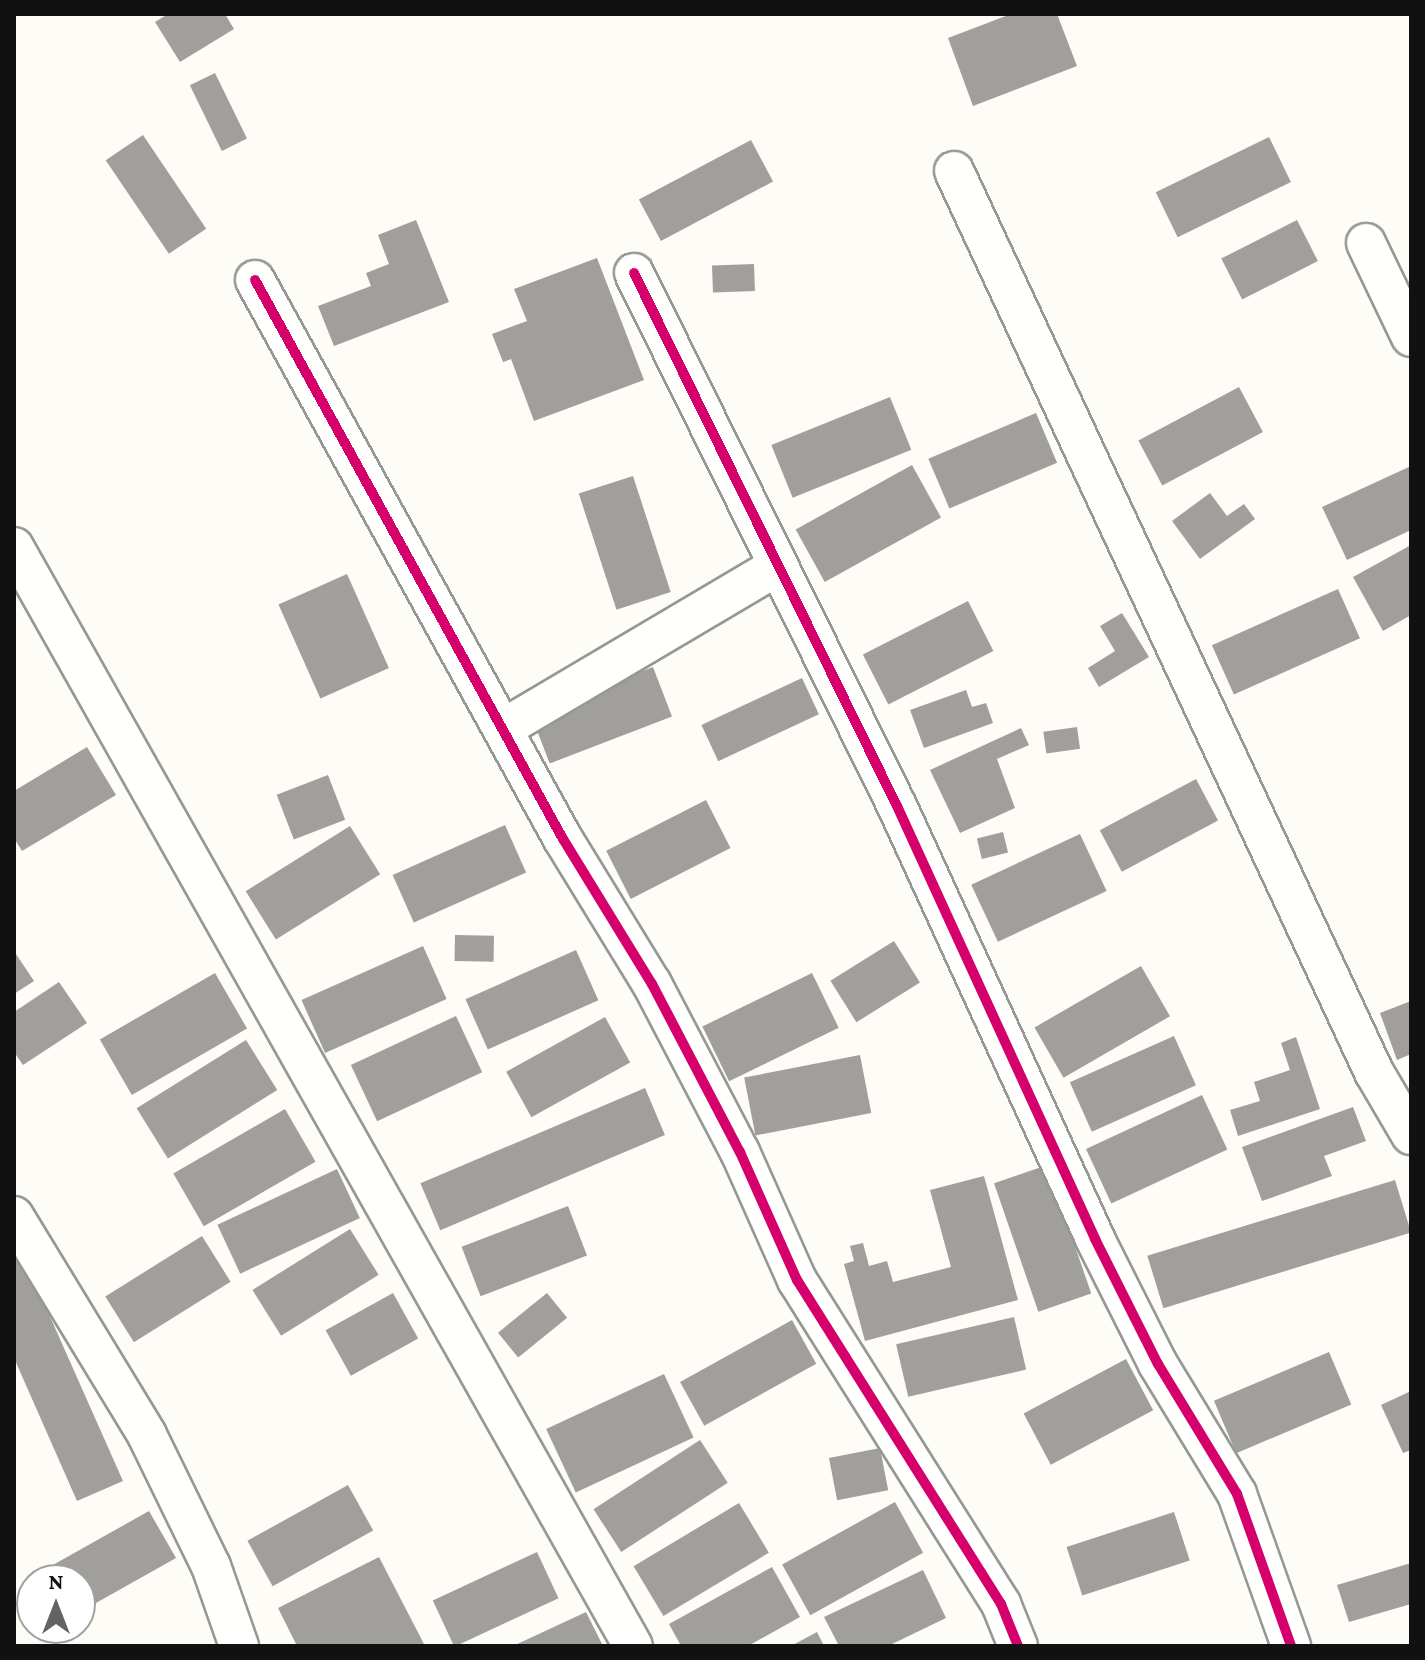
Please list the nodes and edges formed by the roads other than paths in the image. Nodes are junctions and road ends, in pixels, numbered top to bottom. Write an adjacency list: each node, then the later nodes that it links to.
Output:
1 (954, 171): 9 (street)
2 (1366, 243): 5 (street)
3 (634, 273): 7 (street)
4 (255, 280): 8 (street)
5 (1411, 337)
6 (14, 547): 12 (street)
7 (778, 566): 8 (street); 14 (street)
8 (504, 728): 13 (street)
9 (1411, 1135)
10 (14, 1216): 11 (street)
11 (239, 1646)
12 (633, 1646)
13 (1018, 1646)
14 (1291, 1646)

